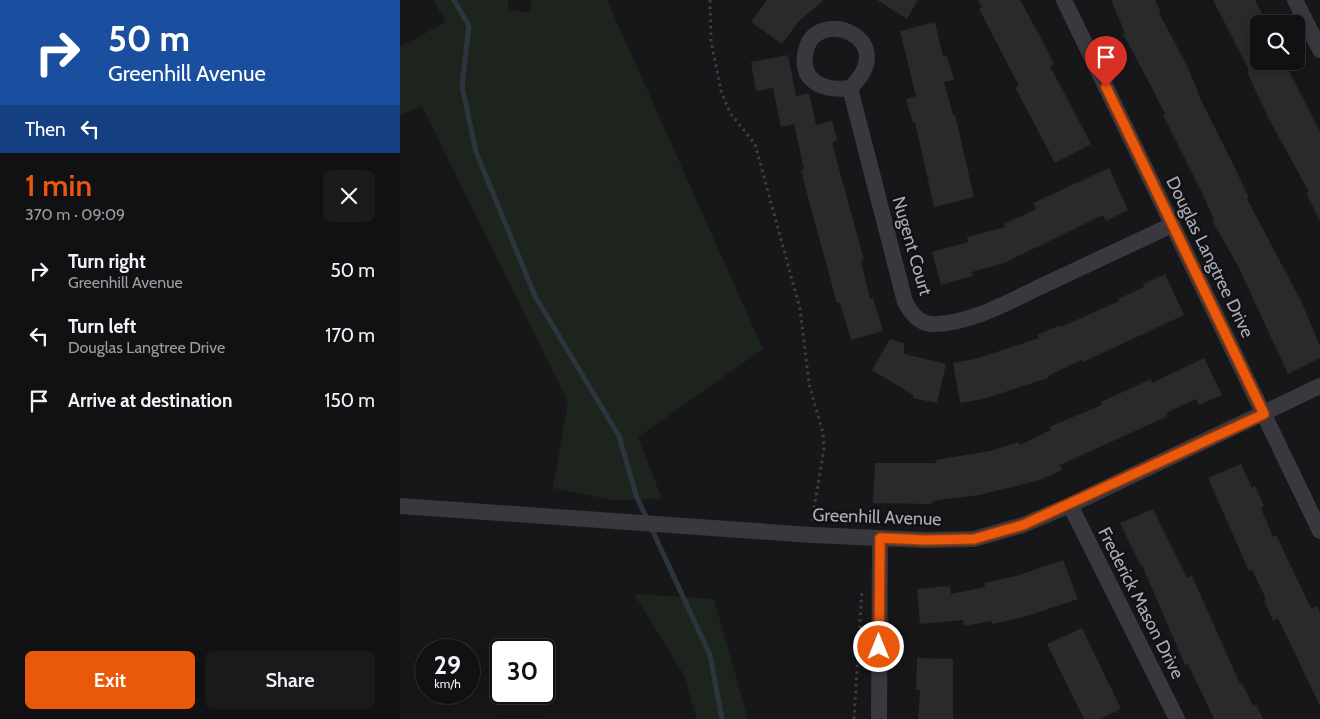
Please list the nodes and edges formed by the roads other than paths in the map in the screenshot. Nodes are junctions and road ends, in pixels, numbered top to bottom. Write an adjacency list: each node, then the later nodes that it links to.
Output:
1 (1064, 0): 5 (street, Douglas Langtree Drive)
2 (1295, 0): 3 (street)
3 (1320, 50)
4 (850, 88): 5 (street, Nugent Court)
5 (1172, 225): 7 (street, Douglas Langtree Drive)
6 (1320, 386): 7 (street, Greenhill Avenue)
7 (1264, 414): 8 (street, Greenhill Avenue); 10 (street, Douglas Langtree Drive)
8 (1070, 505): 11 (street, Greenhill Avenue); 13 (street, Frederick Mason Drive)
9 (400, 506): 11 (street, Greenhill Avenue)
10 (1320, 531)
11 (880, 538): 12 (street)
12 (879, 719)
13 (1177, 719)

